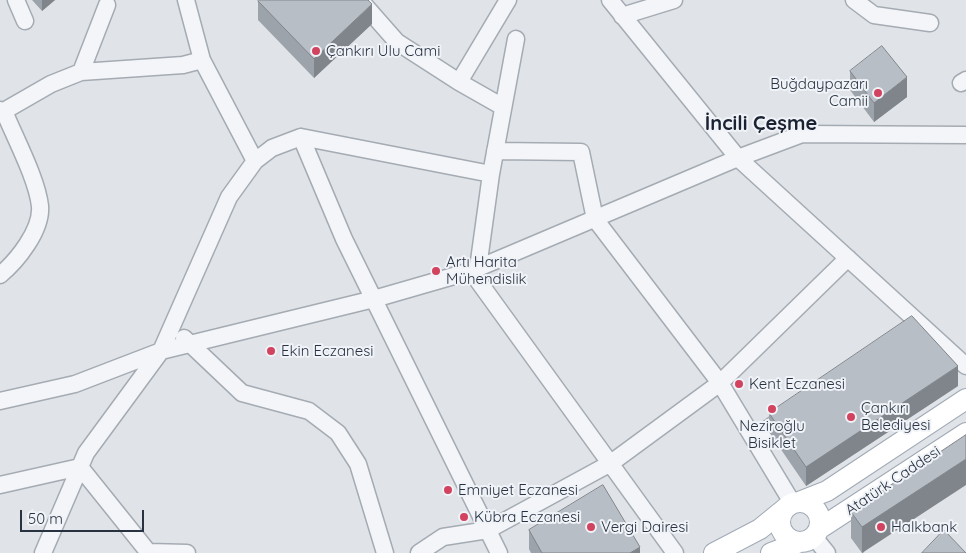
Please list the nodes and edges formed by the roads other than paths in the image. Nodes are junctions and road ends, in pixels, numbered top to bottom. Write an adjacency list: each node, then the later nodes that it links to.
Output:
1 (16, 0): 10 (street)
2 (186, 0): 13 (street)
3 (360, 0): 15 (street)
4 (508, 0): 15 (street)
5 (610, 0): 9 (street)
6 (674, 0): 9 (street)
7 (854, 0): 11 (street)
8 (107, 5): 14 (street)
9 (622, 16): 21 (street)
10 (25, 21)
11 (930, 23)
12 (516, 39): 16 (street)
13 (202, 60): 14 (street); 22 (street)
14 (81, 72): 17 (street)
15 (459, 82): 16 (street)
16 (503, 107): 20 (street)
17 (2, 110): 27 (street)
18 (966, 135): 21 (street)
19 (301, 137): 22 (street); 23 (street); 28 (street)
20 (495, 150): 23 (street); 24 (street)
21 (738, 158): 24 (street); 25 (street)
22 (255, 161): 30 (street)
23 (491, 174): 26 (street)
24 (595, 219): 26 (street); 35 (street)
25 (848, 258): 29 (street); 35 (street)
26 (475, 269): 28 (street); 41 (street)
27 (0, 275)
28 (374, 299): 32 (street); 45 (street)
29 (915, 321): 31 (street); 34 (street)
30 (172, 327): 32 (street); 33 (street)
31 (899, 333)
32 (189, 344): 33 (street); 50 (street)
33 (161, 351): 37 (street); 42 (street)
34 (966, 366)
35 (720, 383): 40 (street); 41 (street)
36 (966, 399): 44 (main road, Atatürk Caddesi)
37 (0, 401)
38 (803, 403): 40 (street)
39 (966, 433): 46 (main road, Atatürk Caddesi)
40 (754, 438): 44 (street)
41 (611, 463): 45 (street); 53 (street)
42 (80, 467): 43 (street); 47 (street); 48 (street)
43 (0, 485)
44 (793, 504): 46 (main road); 46 (main road); 54 (main road, Atatürk Caddesi)
45 (488, 530): 51 (street); 52 (street)
46 (811, 536): 55 (main road, Atatürk Caddesi); 56 (street)
47 (149, 552): 49 (street)
48 (43, 553)
49 (187, 553)
50 (385, 553)
51 (419, 553)
52 (499, 553)
53 (675, 553)
54 (714, 553)
55 (771, 553)
56 (827, 553)

